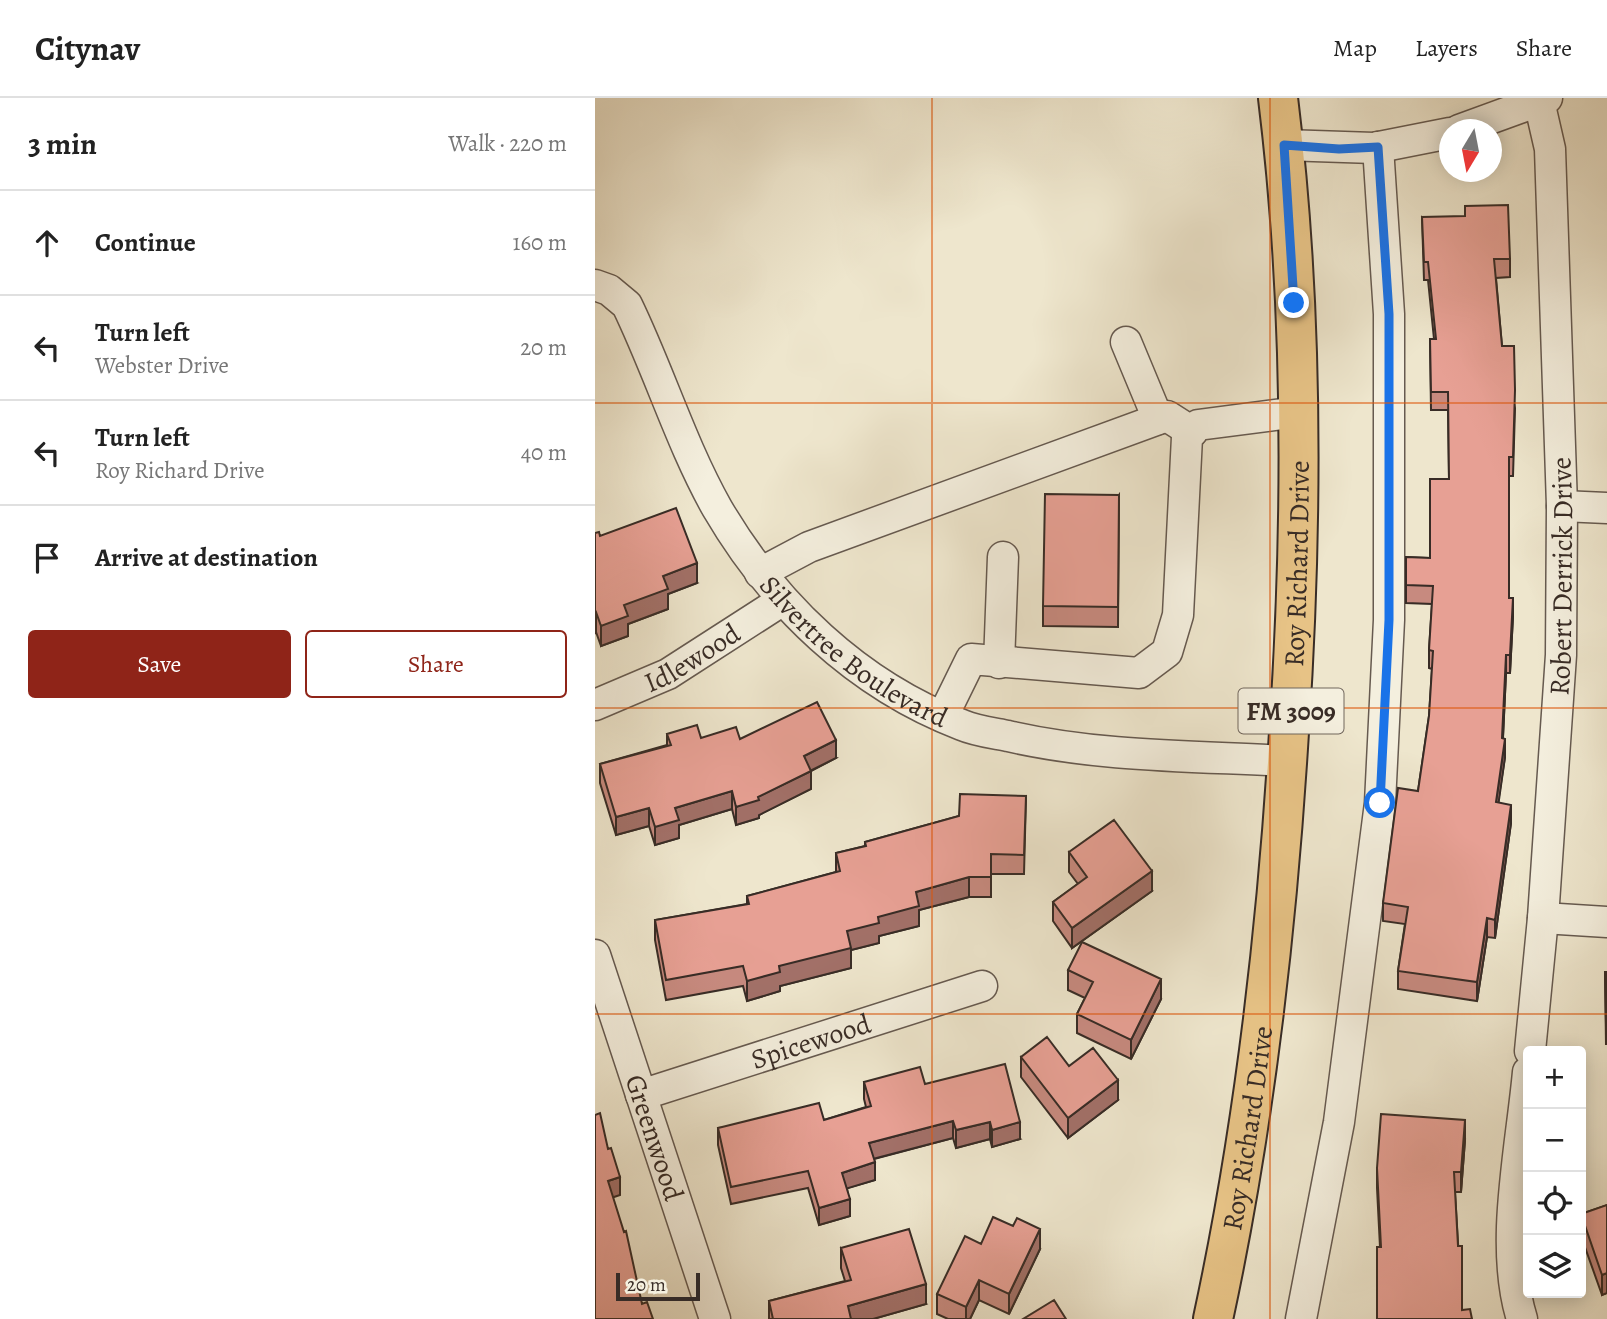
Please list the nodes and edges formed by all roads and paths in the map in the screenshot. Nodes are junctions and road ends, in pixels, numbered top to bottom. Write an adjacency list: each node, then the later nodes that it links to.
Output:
1 (1278, 98): 5 (main road, Roy Richard Drive / FM 3009)
2 (1543, 99): 3 (street); 12 (street, Robert Derrick Drive)
3 (1489, 119)
4 (1439, 135): 6 (street)
5 (1284, 145): 6 (street); 9 (main road, Roy Richard Drive / FM 3009)
6 (1378, 147): 30 (street)
7 (595, 285): 15 (street, Silvertree Boulevard)
8 (1126, 342): 10 (street)
9 (1298, 412): 11 (street); 20 (main road, Roy Richard Drive / FM 3009)
10 (1158, 419): 11 (street); 15 (street)
11 (1192, 432): 17 (street)
12 (1562, 506): 13 (street); 21 (street, Robert Derrick Drive)
13 (1607, 508)
14 (1003, 556): 17 (street)
15 (760, 573): 16 (street, Silvertree Boulevard)
16 (783, 600): 18 (street, Idlewood); 19 (street, Silvertree Boulevard)
17 (999, 663): 19 (street)
18 (595, 705)
19 (943, 716): 20 (street, Silvertree Boulevard)
20 (1288, 761): 29 (main road, Roy Richard Drive / FM 3009)
21 (1543, 918): 22 (street); 25 (street, Robert Derrick Drive)
22 (1607, 922)
23 (595, 955): 26 (street, Greenwood)
24 (982, 986): 26 (street, Spicewood)
25 (1530, 1046)
26 (641, 1095): 28 (street, Greenwood)
27 (1524, 1109): 31 (street)
28 (715, 1319)
29 (1213, 1319)
30 (1301, 1319)
31 (1523, 1319)

